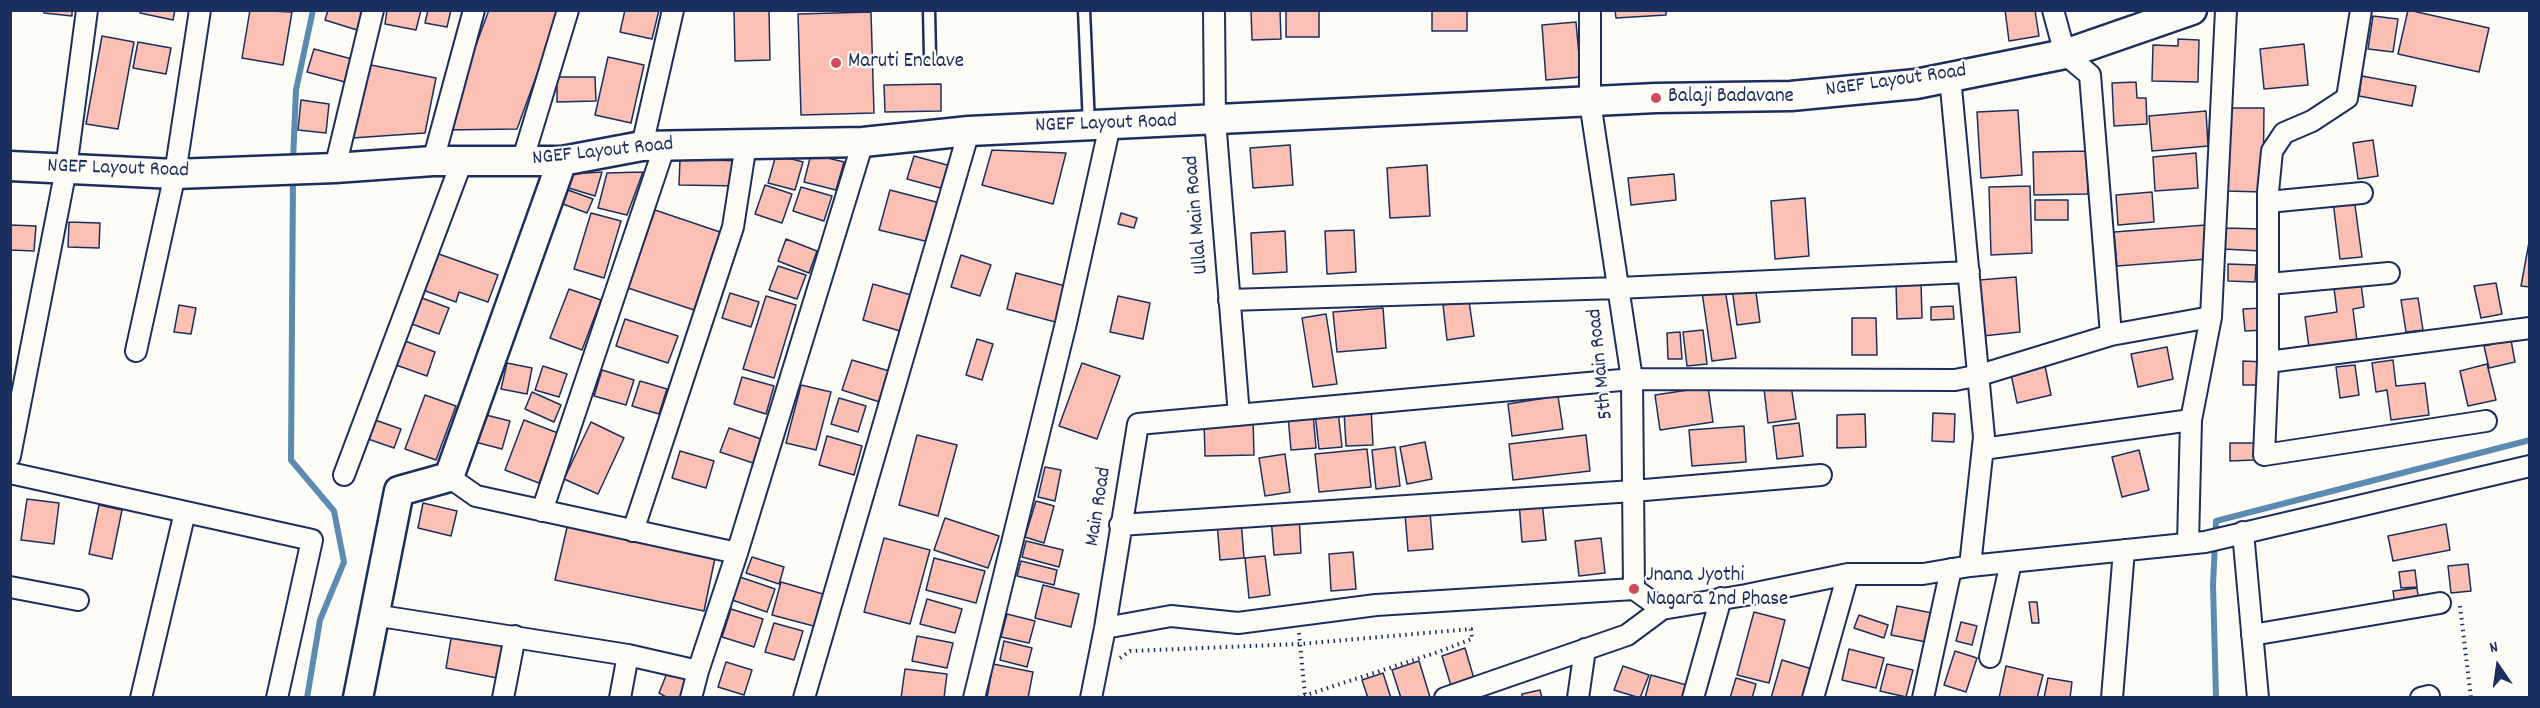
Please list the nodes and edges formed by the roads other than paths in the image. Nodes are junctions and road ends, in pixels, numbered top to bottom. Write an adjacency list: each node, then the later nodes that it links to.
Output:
1 (87, 10): 31 (street)
2 (200, 10): 32 (street)
3 (373, 10): 30 (street)
4 (474, 10): 25 (street)
5 (568, 10): 28 (street)
6 (673, 10): 24 (street)
7 (929, 10): 16 (lane)
8 (1084, 10): 20 (lane)
9 (1214, 10): 19 (street, Ullal Main Road)
10 (1590, 10): 18 (street, 5th Main Road)
11 (2053, 10): 15 (street)
12 (2192, 10): 15 (street, NGEF Layout Road)
13 (2226, 10): 40 (street)
14 (2361, 10): 34 (street)
15 (2065, 54): 17 (street, NGEF Layout Road); 42 (street)
16 (930, 56)
17 (1950, 77): 18 (street, NGEF Layout Road); 35 (street)
18 (1590, 102): 19 (street, NGEF Layout Road); 38 (street, 5th Main Road)
19 (1215, 120): 20 (street, NGEF Layout Road); 39 (street, Ullal Main Road)
20 (1099, 125): 21 (street, NGEF Layout Road); 90 (street)
21 (969, 130): 22 (street, NGEF Layout Road); 89 (street)
22 (862, 142): 23 (street, NGEF Layout Road); 65 (street)
23 (746, 144): 24 (street, NGEF Layout Road); 61 (street)
24 (654, 146): 27 (street, NGEF Layout Road); 58 (street)
25 (433, 161): 26 (street, NGEF Layout Road); 30 (street, NGEF Layout Road)
26 (462, 161): 28 (street, NGEF Layout Road); 54 (street)
27 (562, 161): 28 (street, NGEF Layout Road); 56 (street)
28 (522, 162)
29 (10, 166): 31 (street, NGEF Layout Road)
30 (335, 168): 32 (street, NGEF Layout Road)
31 (66, 169): 32 (street, NGEF Layout Road); 51 (street)
32 (175, 174): 43 (street)
33 (2362, 193): 34 (street)
34 (2268, 202): 37 (street)
35 (1969, 272): 38 (street); 45 (street)
36 (2389, 273): 37 (street)
37 (2269, 284): 44 (street)
38 (1618, 288): 39 (street); 46 (street, 5th Main Road)
39 (1229, 300): 47 (street, Ullal Main Road)
40 (2211, 317): 42 (street); 48 (street)
41 (2529, 328): 44 (street)
42 (2111, 335): 45 (street)
43 (136, 351)
44 (2268, 362): 49 (street)
45 (1980, 375): 46 (street); 50 (street)
46 (1632, 379): 47 (street); 57 (street, 5th Main Road)
47 (1239, 415): 60 (street, Main Road)
48 (2191, 420): 50 (street); 63 (street)
49 (2486, 421)
50 (1983, 449): 67 (street)
51 (10, 456)
52 (2529, 466): 62 (street)
53 (10, 473): 59 (street)
54 (344, 475)
55 (1821, 475): 57 (street)
56 (449, 477): 58 (street); 75 (street)
57 (1633, 491): 60 (street); 70 (street, 5th Main Road)
58 (542, 511): 61 (street)
59 (185, 512): 83 (street); 84 (street)
60 (1120, 525): 76 (street, Main Road)
61 (633, 531): 65 (street)
62 (2235, 534): 63 (street); 77 (street)
63 (2197, 543): 64 (street)
64 (2124, 550): 66 (street); 97 (street)
65 (737, 553): 82 (street)
66 (2011, 562): 67 (street); 81 (street)
67 (1961, 568): 68 (street); 96 (street)
68 (1848, 574): 71 (street); 95 (street)
69 (10, 587): 72 (street)
70 (1634, 589): 74 (street); 76 (street)
71 (1721, 598): 74 (street); 94 (street)
72 (78, 600)
73 (2440, 603): 77 (street)
74 (1662, 609): 79 (street)
75 (374, 615): 78 (street); 85 (street)
76 (1105, 628): 91 (street, Main Road)
77 (2252, 635): 98 (street)
78 (515, 636): 80 (street); 86 (street)
79 (1585, 649): 92 (street); 93 (street)
80 (628, 655): 82 (street); 87 (street)
81 (1990, 657)
82 (698, 671): 88 (street)
83 (141, 698)
84 (278, 698)
85 (358, 698)
86 (503, 698)
87 (620, 698)
88 (691, 698)
89 (804, 698)
90 (974, 698)
91 (1091, 698)
92 (1445, 698)
93 (1578, 698)
94 (1693, 698)
95 (1813, 698)
96 (1923, 698)
97 (2112, 698)
98 (2258, 698)

